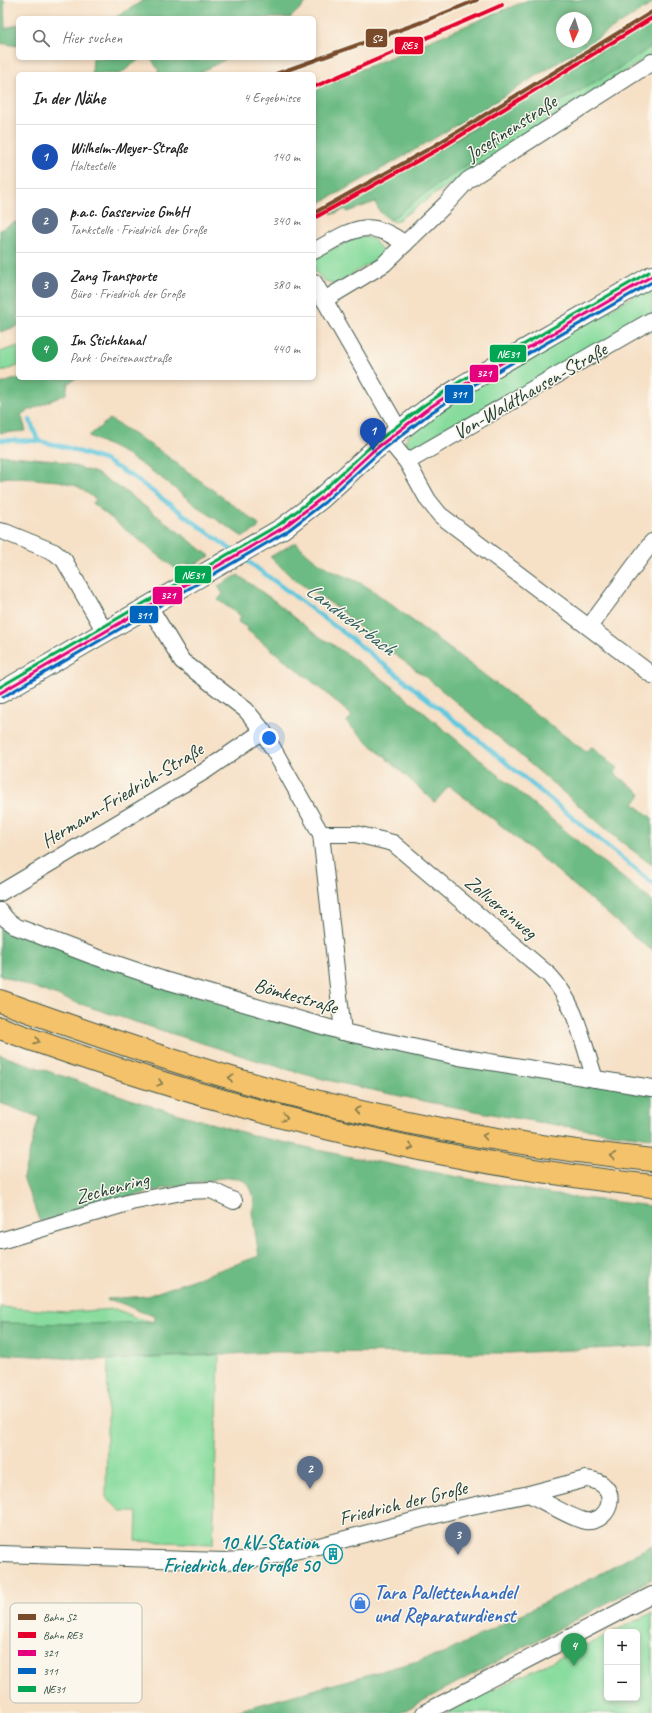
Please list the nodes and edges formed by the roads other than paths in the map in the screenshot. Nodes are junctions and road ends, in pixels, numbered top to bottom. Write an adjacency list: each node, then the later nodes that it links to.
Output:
1 (652, 62): 2 (street, Josefinenstraße)
2 (405, 244): 3 (street); 6 (street, Josefinenstraße)
3 (316, 250)
4 (652, 276): 8 (street, Von-Waldthausen-Straße)
5 (316, 286): 6 (street)
6 (324, 300): 8 (street)
7 (652, 320): 9 (street, Von-Waldthausen-Straße)
8 (394, 434): 9 (street); 12 (street, Von-Waldthausen-Straße)
9 (407, 462): 13 (street)
10 (0, 531): 14 (street)
11 (652, 542): 13 (street)
12 (149, 606): 14 (street, Von-Waldthausen-Straße); 17 (street)
13 (589, 628): 15 (street)
14 (105, 632): 16 (street, Von-Waldthausen-Straße)
15 (652, 675)
16 (0, 693)
17 (263, 731): 18 (street); 19 (street, Hermann-Friedrich-Straße)
18 (321, 834): 23 (street); 24 (street, Zollvereinweg)
19 (0, 893)
20 (0, 912): 23 (street, Bömkestraße)
21 (0, 1001): 26 (highway, one-way to 21)
22 (0, 1028): 27 (highway, one-way to 27)
23 (343, 1032): 24 (street, Bömkestraße)
24 (594, 1079): 25 (street, Bömkestraße)
25 (652, 1088)
26 (652, 1160)
27 (652, 1186)
28 (234, 1201): 29 (street, Zechenring)
29 (0, 1241)
30 (529, 1494): 31 (street, Friedrich der Große)
31 (0, 1554)
32 (652, 1595): 33 (street)
33 (424, 1713)

